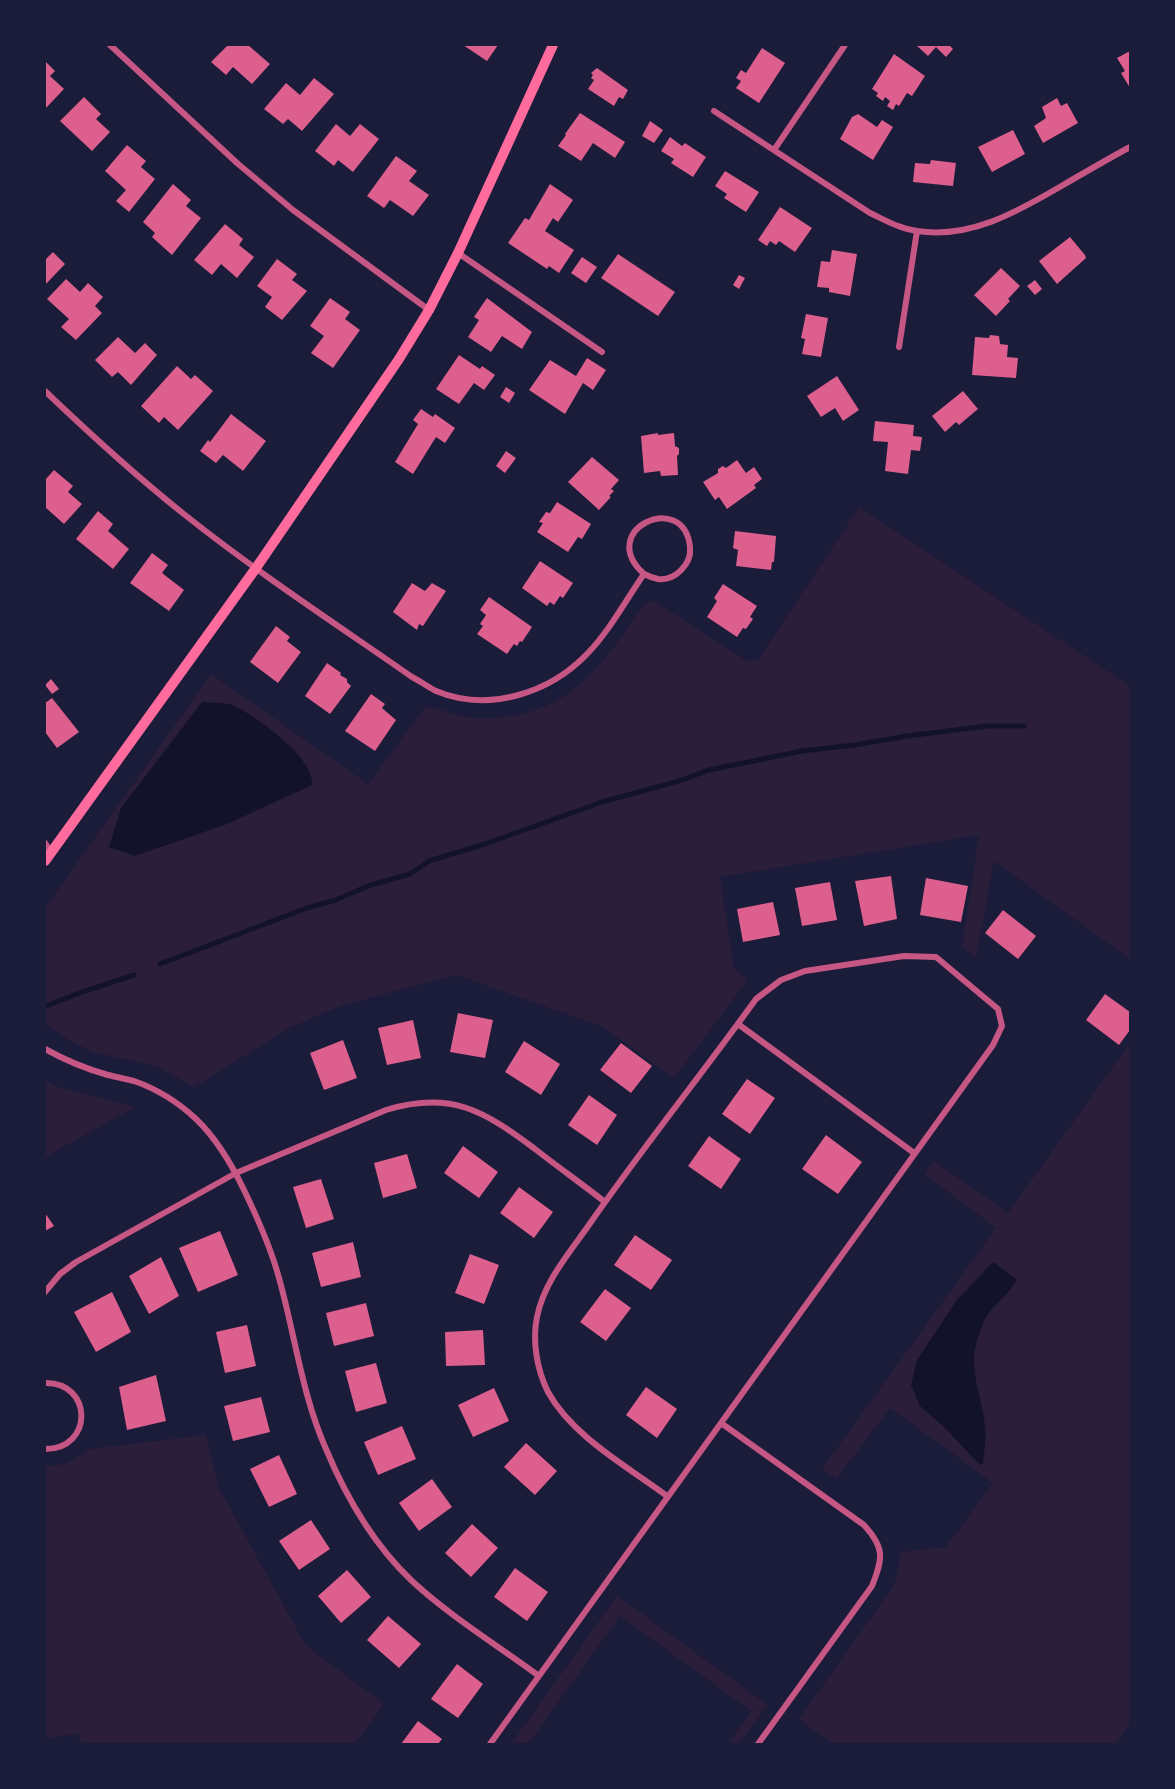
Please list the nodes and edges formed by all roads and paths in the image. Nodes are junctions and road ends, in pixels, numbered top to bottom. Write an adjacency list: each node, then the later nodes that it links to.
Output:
1 (110, 45): 9 (street)
2 (554, 45): 8 (main road)
3 (845, 45): 6 (street)
4 (714, 111): 6 (street)
5 (1130, 147): 7 (street)
6 (774, 150): 7 (street)
7 (917, 231): 10 (street)
8 (458, 253): 9 (main road); 11 (street)
9 (429, 310): 13 (main road)
10 (899, 347)
11 (602, 352)
12 (45, 391): 13 (street)
13 (256, 568): 14 (street); 15 (main road)
14 (644, 574): 14 (street)
15 (47, 852)
16 (738, 1024): 18 (street); 18 (street); 20 (street)
17 (45, 1049): 19 (street)
18 (914, 1153): 23 (street)
19 (236, 1173): 20 (street); 21 (street); 26 (street)
20 (605, 1202): 25 (street)
21 (45, 1292)
22 (45, 1383): 24 (street)
23 (721, 1424): 25 (street); 28 (street)
24 (45, 1449)
25 (668, 1496): 26 (street)
26 (540, 1676): 27 (street)
27 (490, 1744)
28 (758, 1744)

